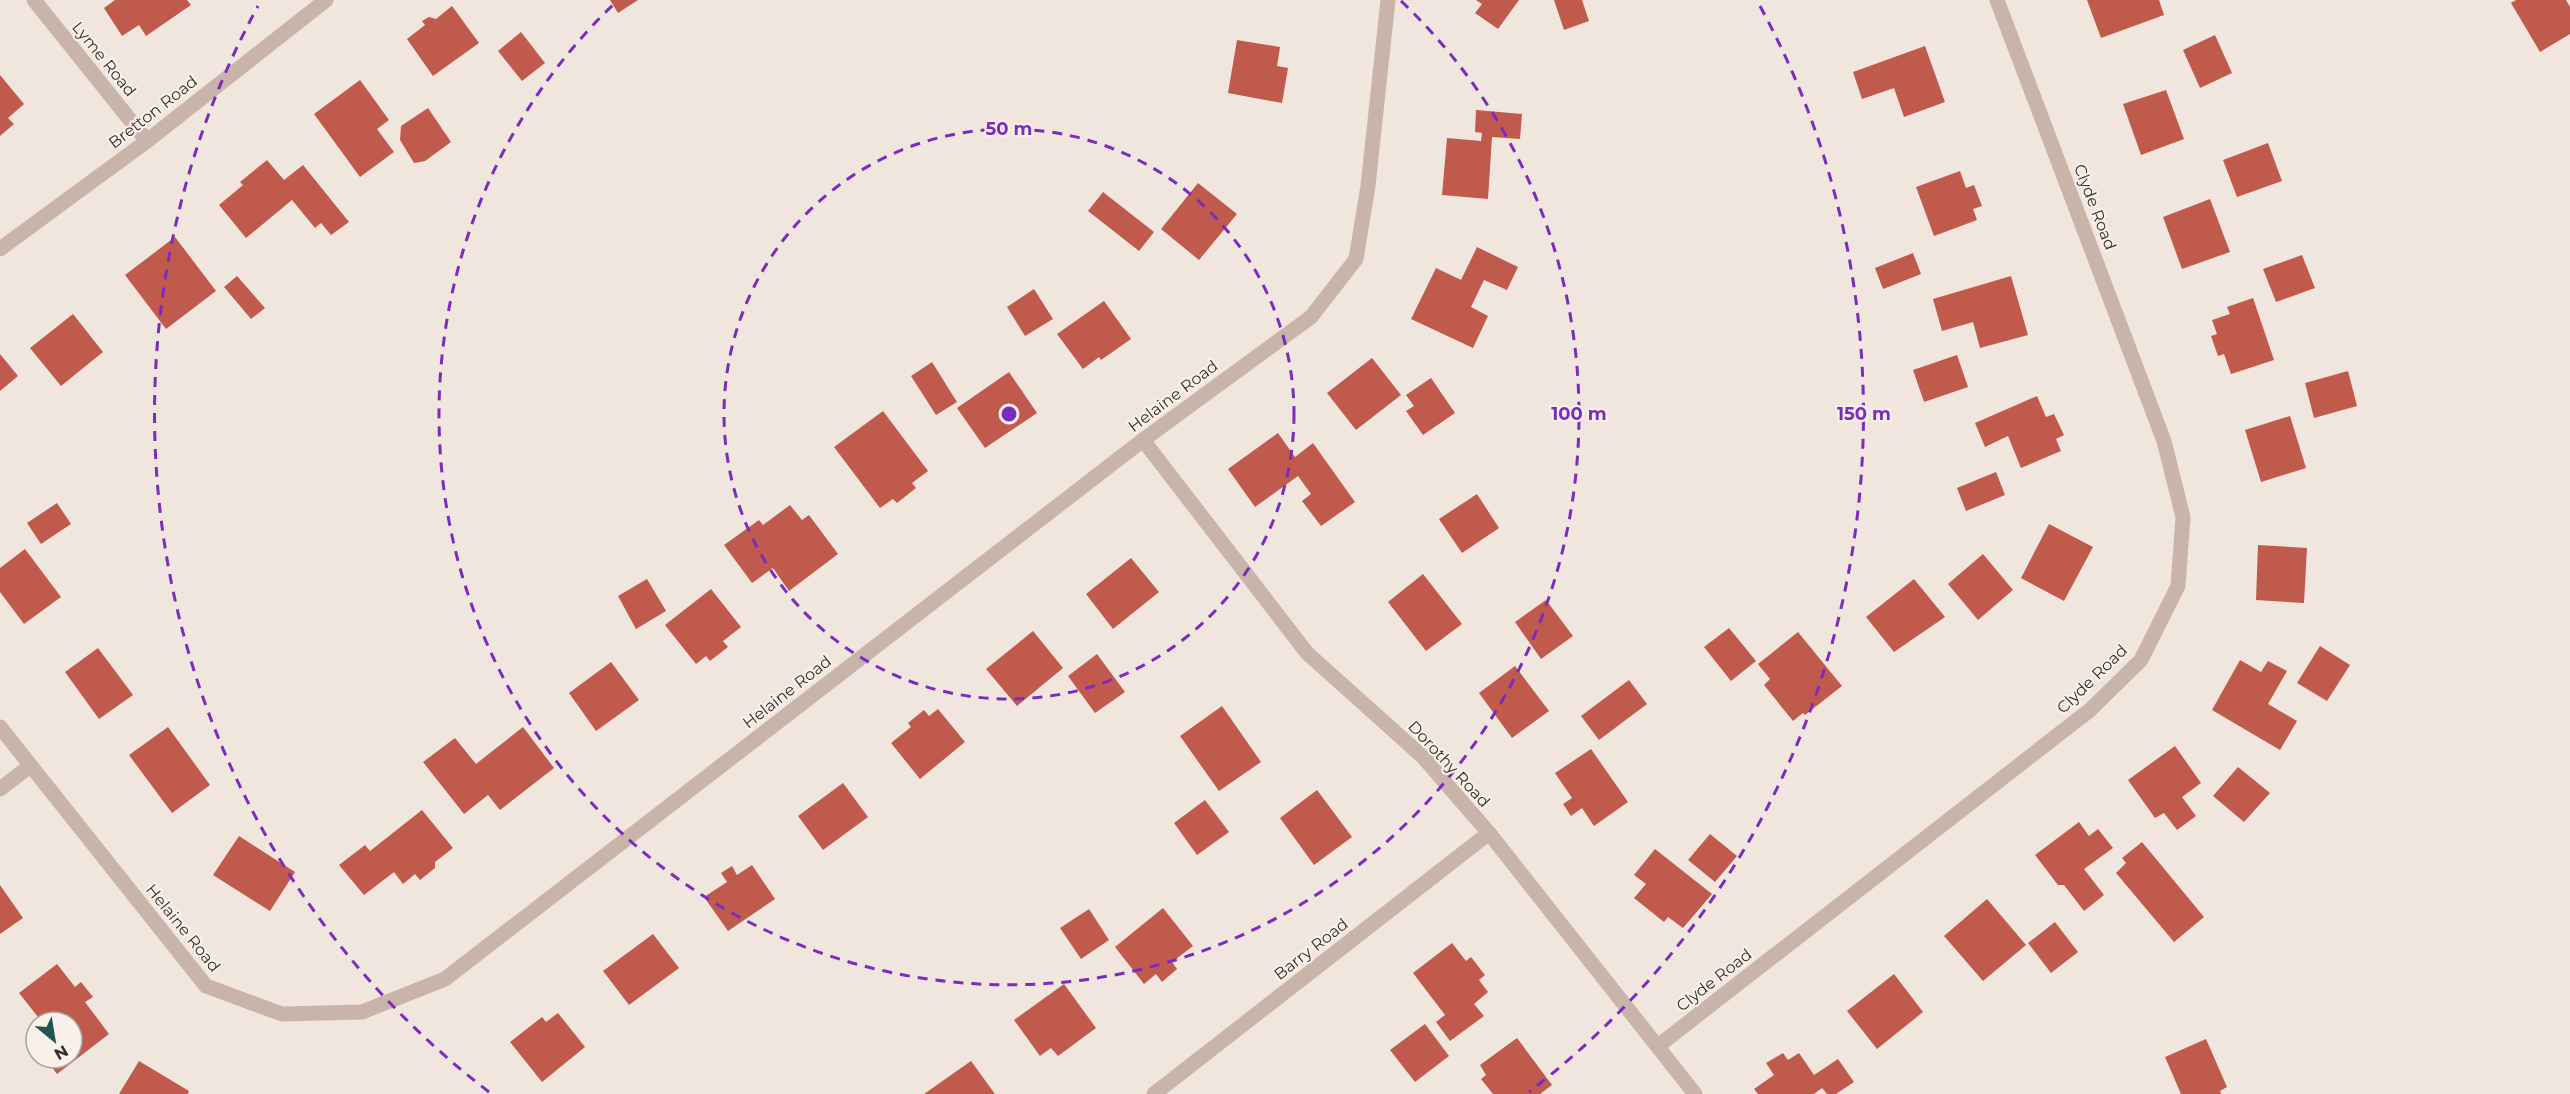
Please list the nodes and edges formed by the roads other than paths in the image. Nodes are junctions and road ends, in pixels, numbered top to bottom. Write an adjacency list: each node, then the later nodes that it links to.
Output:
1 (34, 0): 5 (street, Lyme Road)
2 (326, 0): 5 (street, Bretton Road)
3 (1388, 0): 7 (street, Helaine Road)
4 (1997, 0): 12 (street, Clyde Road)
5 (147, 141): 6 (street, Bretton Road)
6 (0, 249)
7 (1143, 440): 9 (street, Helaine Road); 11 (street, Dorothy Road)
8 (0, 727): 9 (street)
9 (30, 766): 10 (street)
10 (0, 789)
11 (1489, 833): 12 (street, Dorothy Road); 13 (street, Barry Road)
12 (1658, 1046): 14 (street, Dorothy Road)
13 (1154, 1094)
14 (1695, 1094)

